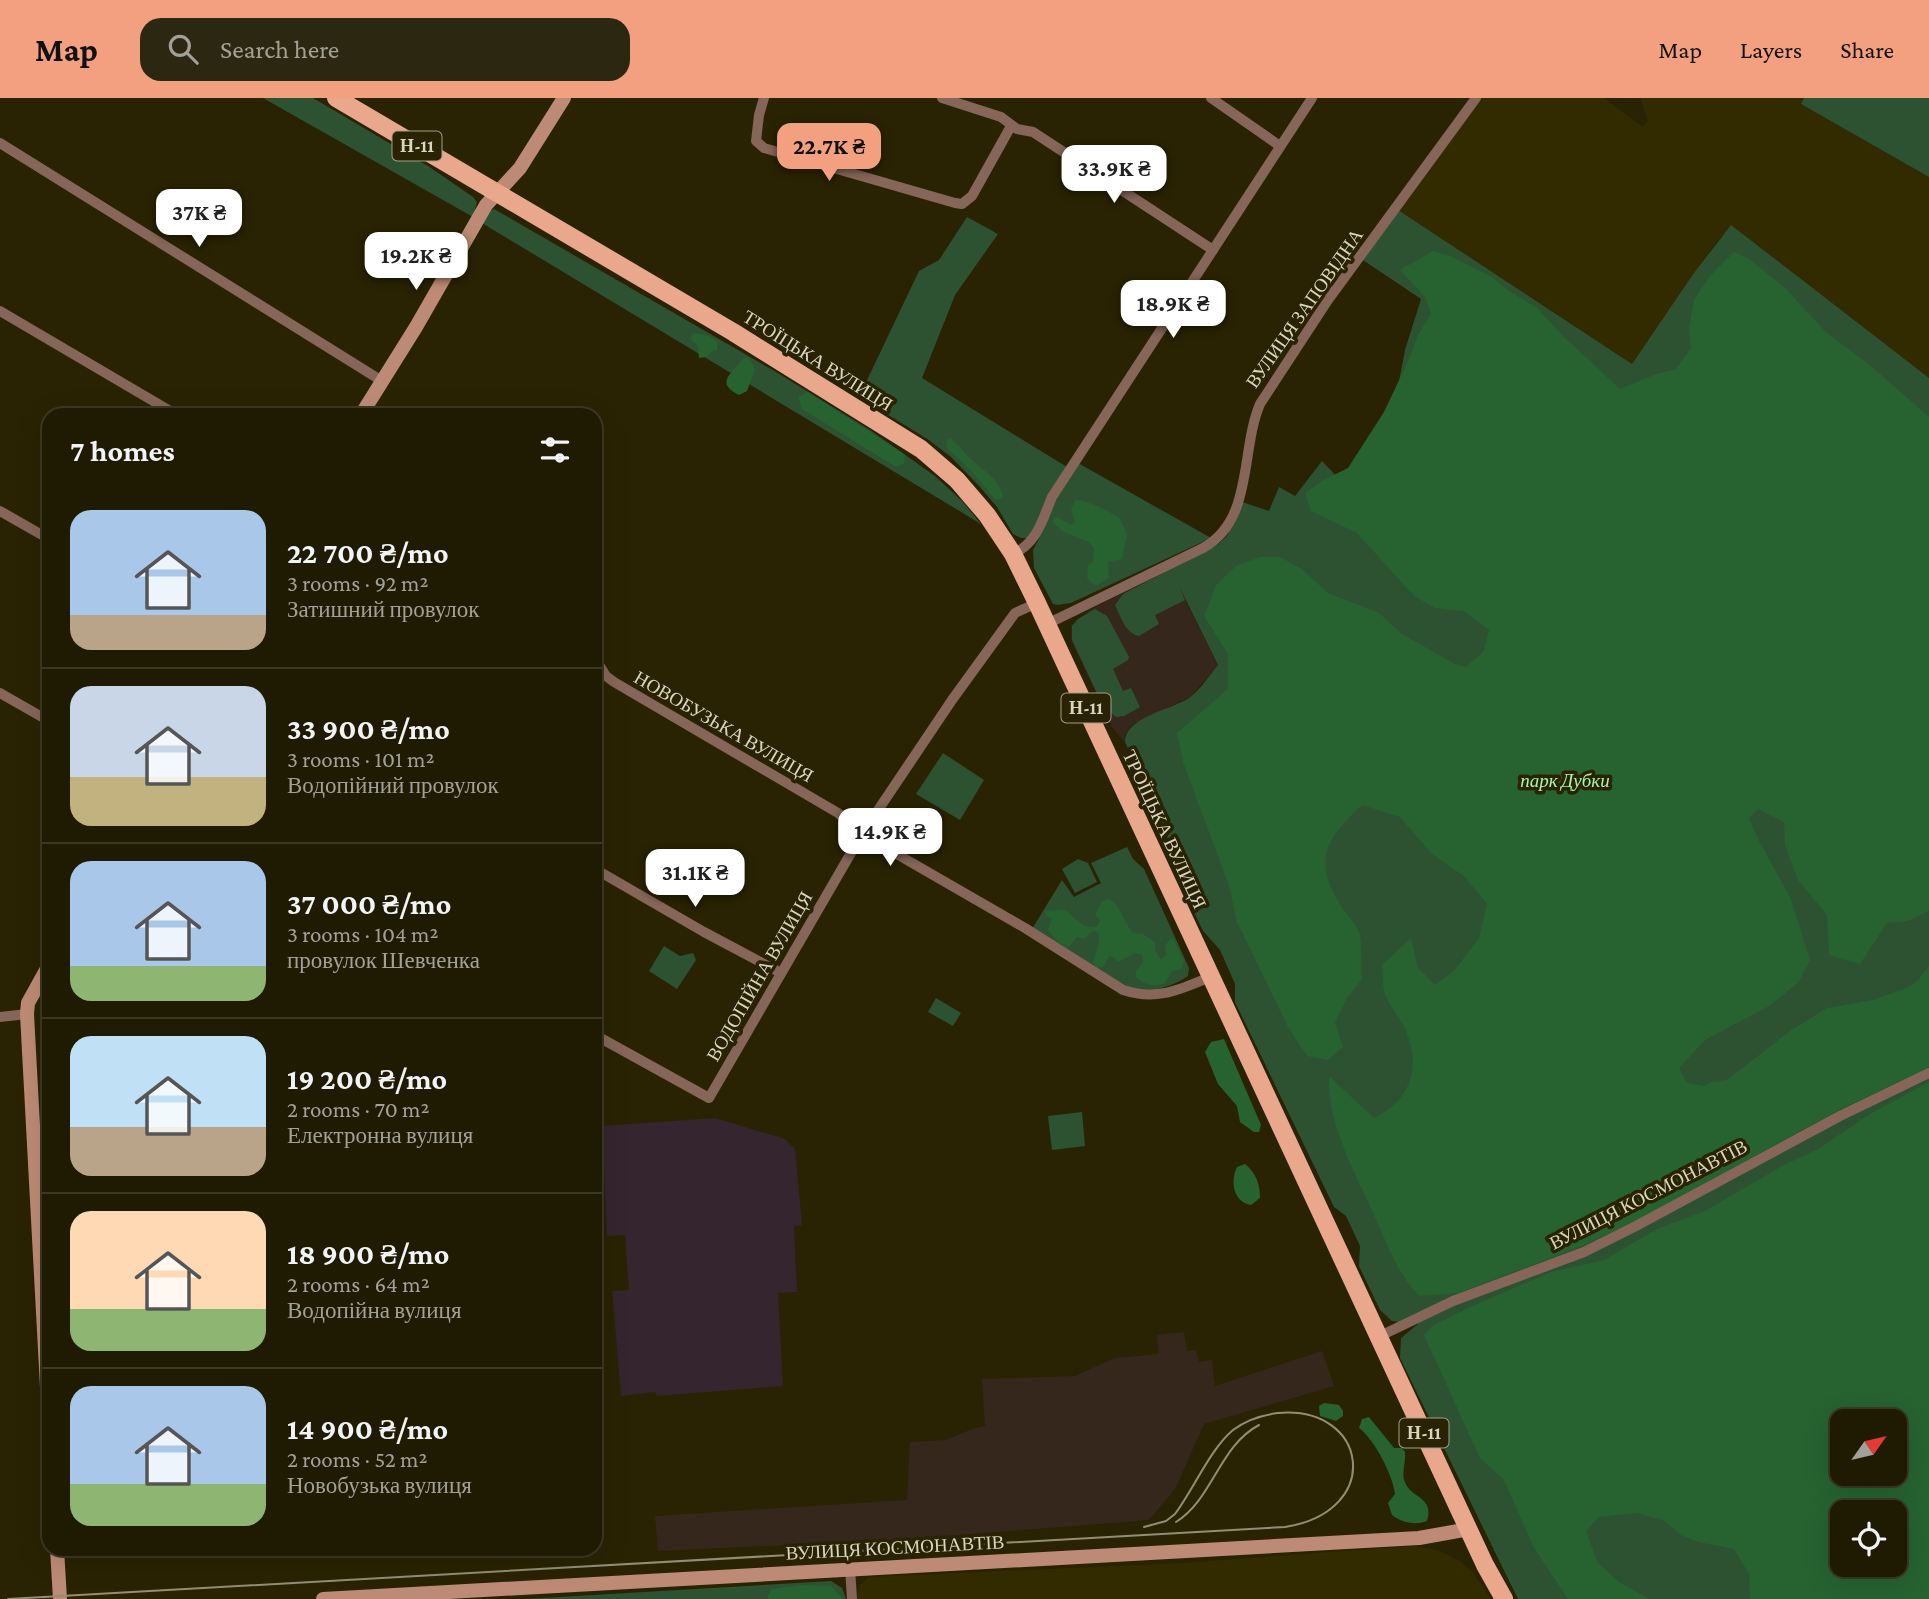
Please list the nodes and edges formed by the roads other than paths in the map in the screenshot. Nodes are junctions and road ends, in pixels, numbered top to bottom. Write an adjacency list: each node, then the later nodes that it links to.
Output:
1 (337, 98): 11 (main road, ТРОЇЦЬКА ВУЛИЦЯ / Н-11)
2 (564, 98): 11 (main road)
3 (764, 98): 8 (street)
4 (942, 98): 8 (street)
5 (1211, 98): 10 (street)
6 (1312, 98): 10 (street)
7 (1476, 98): 21 (street, ВУЛИЦЯ ЗАПОВІДНА)
8 (1012, 126): 12 (street)
9 (0, 144): 14 (street)
10 (1280, 146): 12 (street)
11 (497, 193): 14 (main road); 19 (main road, ТРОЇЦЬКА ВУЛИЦЯ / Н-11)
12 (1213, 250): 19 (street)
13 (0, 311): 15 (street)
14 (382, 381): 16 (main road)
15 (165, 408)
16 (365, 408)
17 (0, 511): 18 (street)
18 (42, 535)
19 (1013, 554): 20 (main road, ТРОЇЦЬКА ВУЛИЦЯ / Н-11)
20 (1037, 603): 21 (main road, ТРОЇЦЬКА ВУЛИЦЯ / Н-11); 25 (street, ВОДОПІЙНА ВУЛИЦЯ)
21 (1046, 624): 28 (main road, ТРОЇЦЬКА ВУЛИЦЯ / Н-11)
22 (602, 669): 25 (street, НОВОБУЗЬКА ВУЛИЦЯ)
23 (0, 693): 24 (street)
24 (42, 717)
25 (862, 834): 27 (street, ВОДОПІЙНА ВУЛИЦЯ); 28 (street, НОВОБУЗЬКА ВУЛИЦЯ)
26 (602, 873): 27 (street)
27 (781, 973): 32 (street, ВОДОПІЙНА ВУЛИЦЯ)
28 (1210, 977): 35 (main road, ТРОЇЦЬКА ВУЛИЦЯ / Н-11)
29 (42, 978): 30 (main road)
30 (27, 1014): 31 (street); 34 (main road)
31 (0, 1017)
32 (602, 1039)
33 (1929, 1073): 35 (street, ВУЛИЦЯ КОСМОНАВТІВ)
34 (42, 1294)
35 (1378, 1337): 36 (main road, ТРОЇЦЬКА ВУЛИЦЯ / Н-11)
36 (1468, 1529): 38 (main road, ВУЛИЦЯ КОСМОНАВТІВ); 42 (main road, ТРОЇЦЬКА ВУЛИЦЯ / Н-11)
37 (58, 1556): 39 (main road)
38 (850, 1568): 40 (main road, ВУЛИЦЯ КОСМОНАВТІВ); 41 (street)
39 (61, 1599)
40 (323, 1599)
41 (852, 1599)
42 (1504, 1599)

